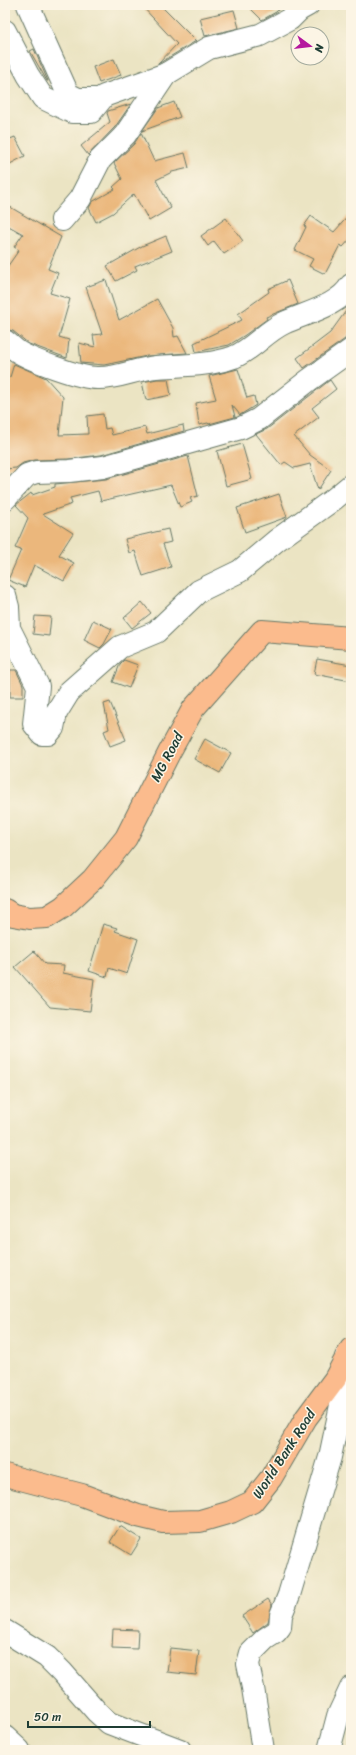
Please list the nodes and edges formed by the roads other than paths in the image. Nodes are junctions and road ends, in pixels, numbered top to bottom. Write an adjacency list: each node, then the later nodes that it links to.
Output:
1 (28, 5): 5 (street)
2 (308, 5): 4 (street)
3 (5, 31): 5 (street)
4 (166, 74): 5 (street); 6 (street)
5 (104, 96)
6 (62, 220)
7 (351, 285): 8 (street)
8 (5, 341)
9 (351, 350): 11 (street)
10 (351, 485): 12 (street)
11 (5, 499)
12 (5, 596)
13 (351, 638): 14 (main road, MG Road)
14 (5, 910)
15 (349, 1353): 16 (main road, World Bank Road); 22 (street)
16 (5, 1475)
17 (5, 1631): 21 (street)
18 (351, 1688): 23 (street)
19 (5, 1737): 20 (street)
20 (19, 1750)
21 (180, 1750)
22 (263, 1750)
23 (329, 1750)

